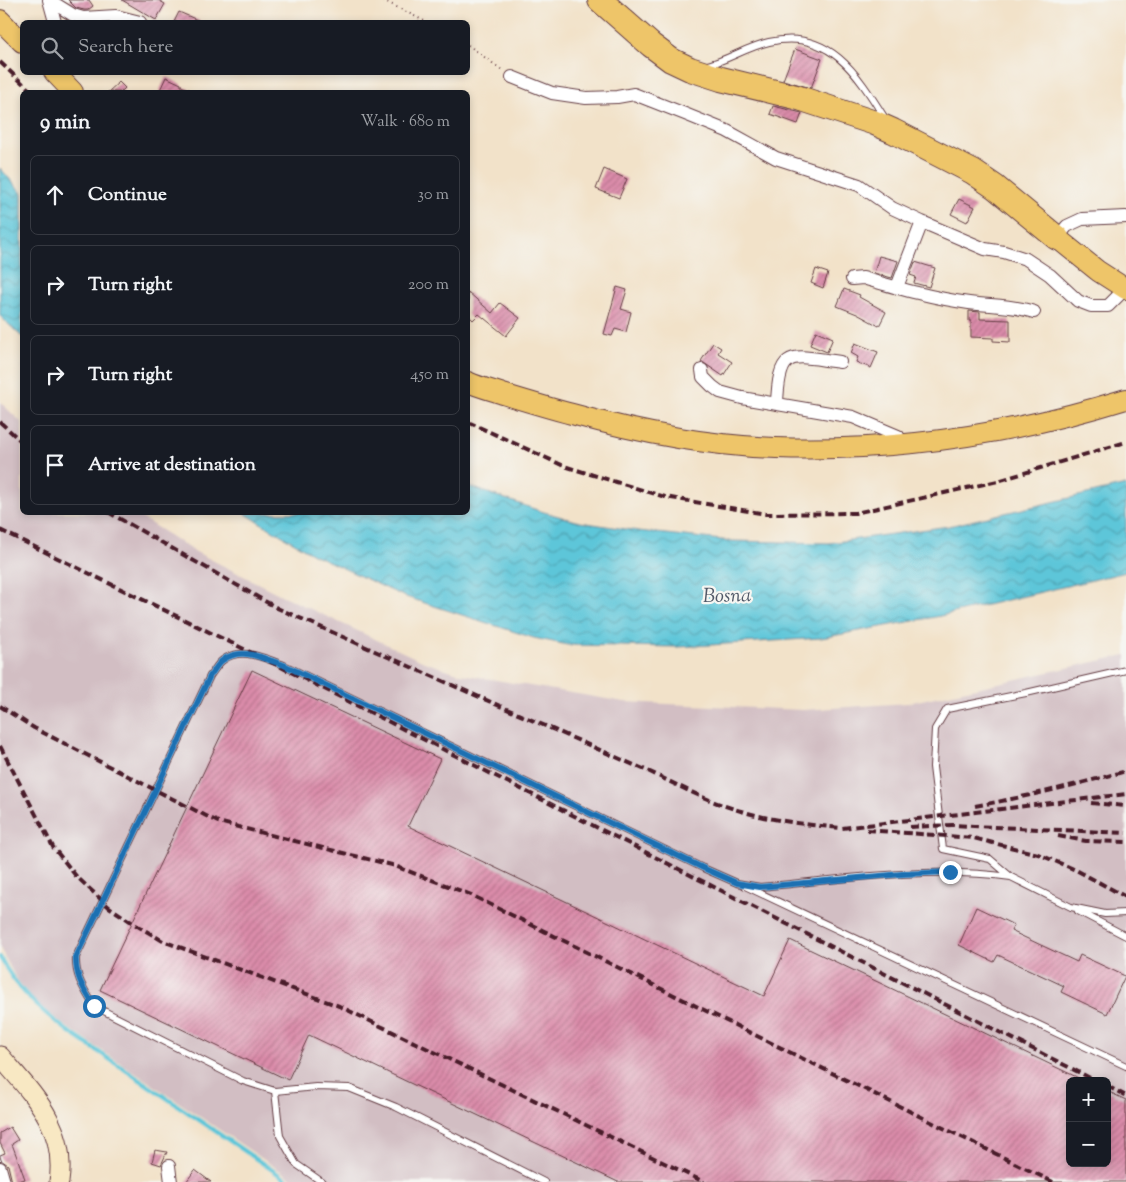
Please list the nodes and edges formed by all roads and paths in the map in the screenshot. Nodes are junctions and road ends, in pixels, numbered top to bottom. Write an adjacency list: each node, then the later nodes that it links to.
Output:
1 (49, 0): 5 (street); 6 (street)
2 (383, 0): 7 (path)
3 (600, 0): 10 (highway)
4 (0, 20): 8 (main road)
5 (54, 20)
6 (132, 20)
7 (422, 20)
8 (20, 40)
9 (470, 46): 12 (path)
10 (690, 69): 14 (highway); 14 (lane)
11 (57, 75): 13 (main road)
12 (512, 77): 16 (street)
13 (71, 90)
14 (893, 131): 17 (highway)
15 (1126, 217): 17 (street)
16 (922, 222): 19 (street); 20 (street)
17 (1057, 238): 20 (main road)
18 (852, 279): 19 (street)
19 (897, 287): 21 (street)
20 (1126, 289)
21 (1034, 312)
22 (840, 362): 26 (street)
23 (702, 370): 26 (street)
24 (470, 383): 27 (main road)
25 (1126, 399): 27 (main road)
26 (777, 404): 27 (street)
27 (898, 445)
28 (1126, 670): 29 (lane)
29 (1011, 877): 30 (lane); 31 (lane)
30 (737, 883): 35 (lane); 36 (lane)
31 (1071, 907): 32 (lane); 33 (lane)
32 (1126, 913)
33 (1126, 936)
34 (0, 1056): 40 (main road)
35 (1126, 1066)
36 (275, 1091): 42 (lane); 43 (lane)
37 (169, 1166): 41 (street)
38 (0, 1168): 39 (street)
39 (4, 1182)
40 (59, 1182)
41 (171, 1182)
42 (322, 1182)
43 (544, 1182)

